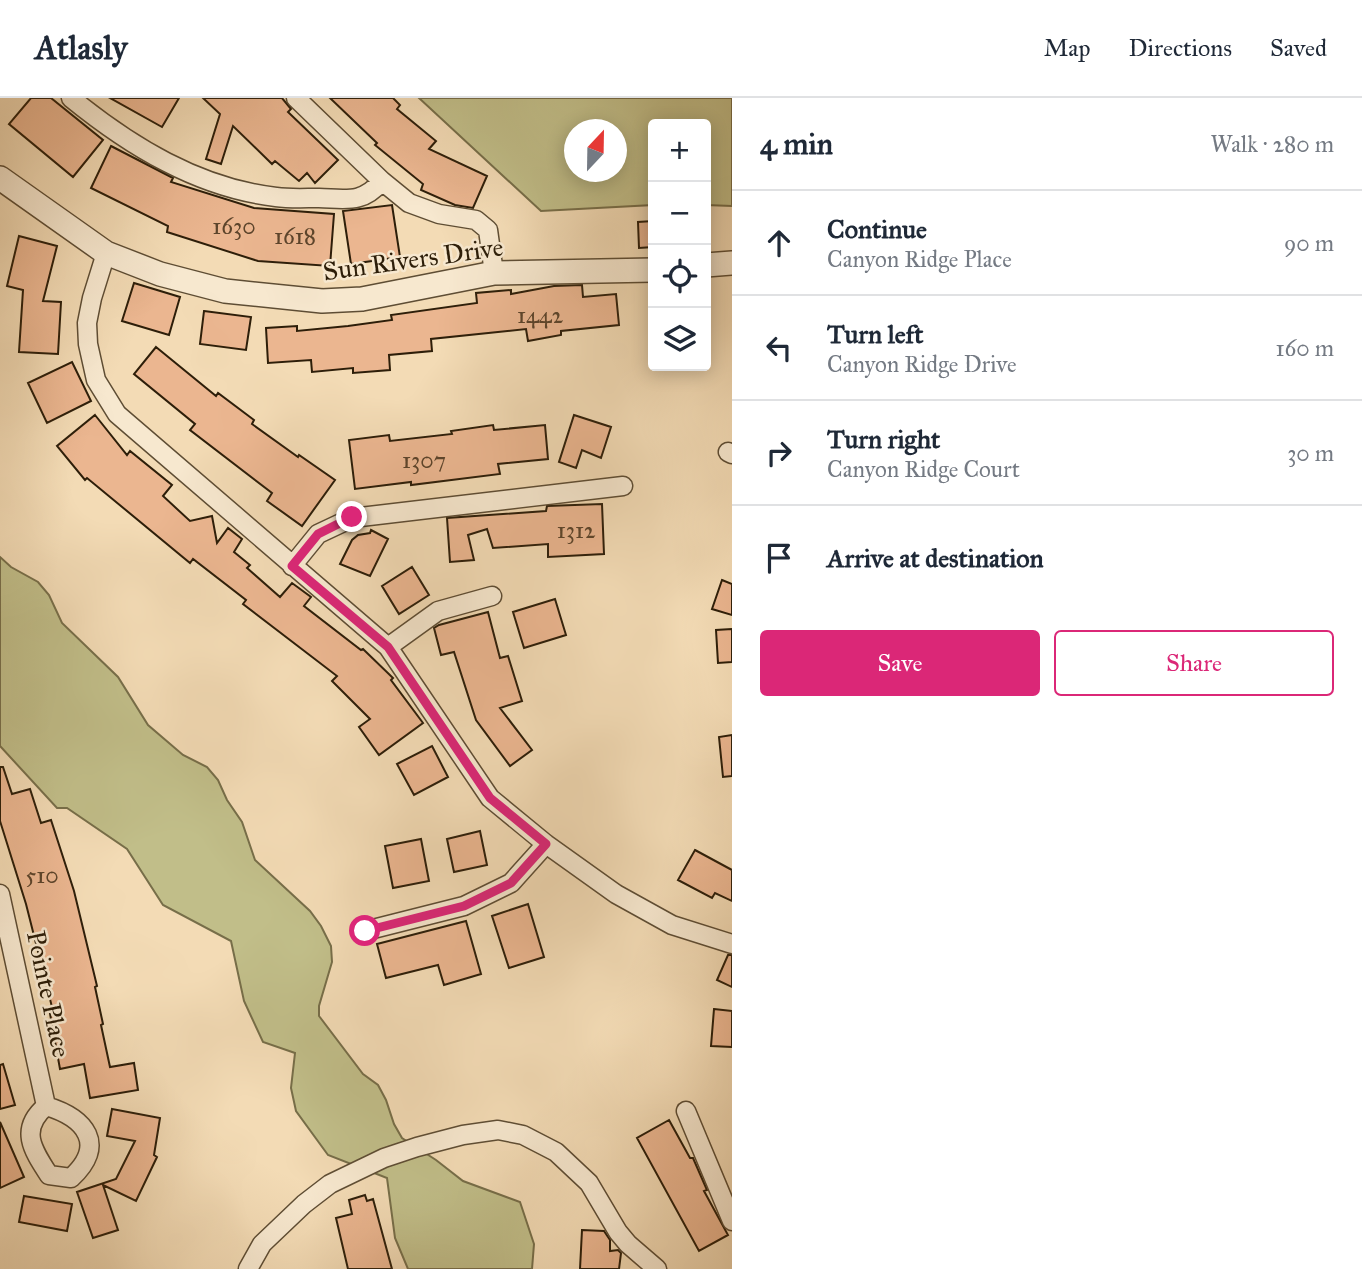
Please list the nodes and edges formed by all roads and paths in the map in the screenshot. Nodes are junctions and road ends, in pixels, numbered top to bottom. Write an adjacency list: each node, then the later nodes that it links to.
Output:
1 (71, 98): 4 (street)
2 (296, 98): 4 (street)
3 (0, 178): 5 (street, Sun Rivers Drive)
4 (382, 181): 9 (street)
5 (106, 253): 9 (street, Sun Rivers Drive); 11 (street)
6 (732, 263): 7 (street)
7 (711, 265)
8 (648, 270): 9 (street, Sun Rivers Drive)
9 (494, 273)
10 (622, 486): 11 (street)
11 (292, 566): 13 (street)
12 (492, 596): 13 (street)
13 (388, 647): 14 (street)
14 (546, 844): 16 (street); 17 (street)
15 (0, 894): 18 (street, Pointe Place)
16 (365, 931)
17 (732, 944)
18 (46, 1106)
19 (686, 1111): 20 (street)
20 (732, 1221)
21 (248, 1269): 22 (street)
22 (657, 1269)

